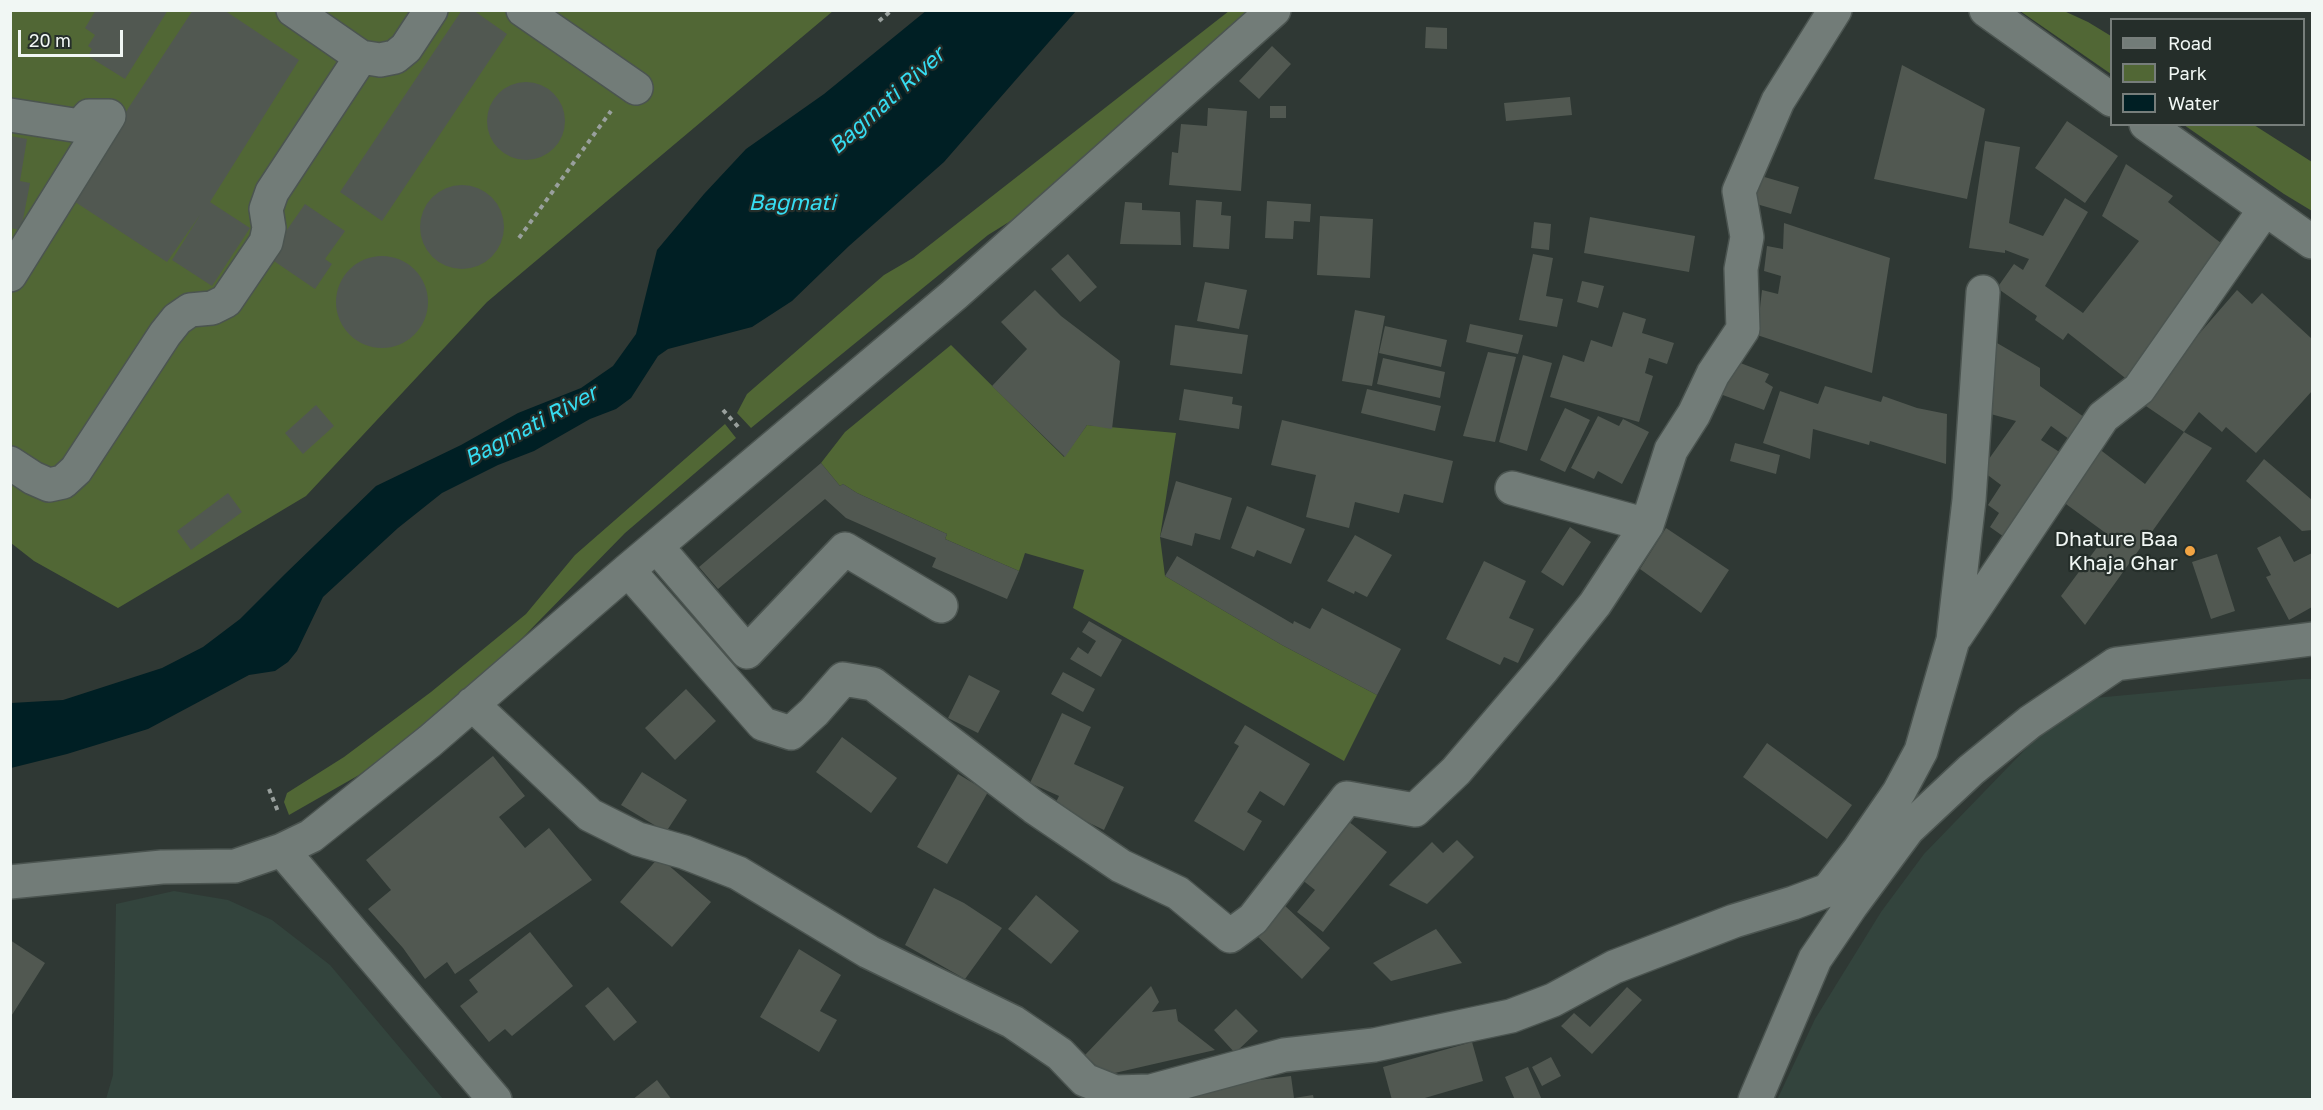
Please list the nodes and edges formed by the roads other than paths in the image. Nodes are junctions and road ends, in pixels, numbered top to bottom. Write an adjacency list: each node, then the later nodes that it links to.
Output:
1 (293, 10): 7 (street)
2 (431, 10): 7 (street)
3 (523, 10): 8 (street)
4 (1274, 10): 19 (street)
5 (1835, 10): 18 (street)
6 (1986, 10): 9 (street)
7 (361, 57): 16 (street)
8 (632, 85)
9 (2110, 99)
10 (10, 115): 14 (street)
11 (2149, 126): 12 (street)
12 (2265, 208): 13 (street); 23 (street)
13 (2313, 242)
14 (10, 275)
15 (1983, 292): 23 (street)
16 (10, 463)
17 (1512, 488): 18 (street)
18 (1647, 525): 20 (street)
19 (657, 547): 20 (street); 21 (street)
20 (628, 570): 24 (street)
21 (940, 606)
22 (2313, 639): 27 (street)
23 (1953, 640): 27 (street)
24 (472, 704): 25 (street); 27 (street)
25 (282, 850): 26 (street); 28 (street)
26 (10, 882)
27 (1839, 898): 29 (street)
28 (495, 1100)
29 (1755, 1100)

